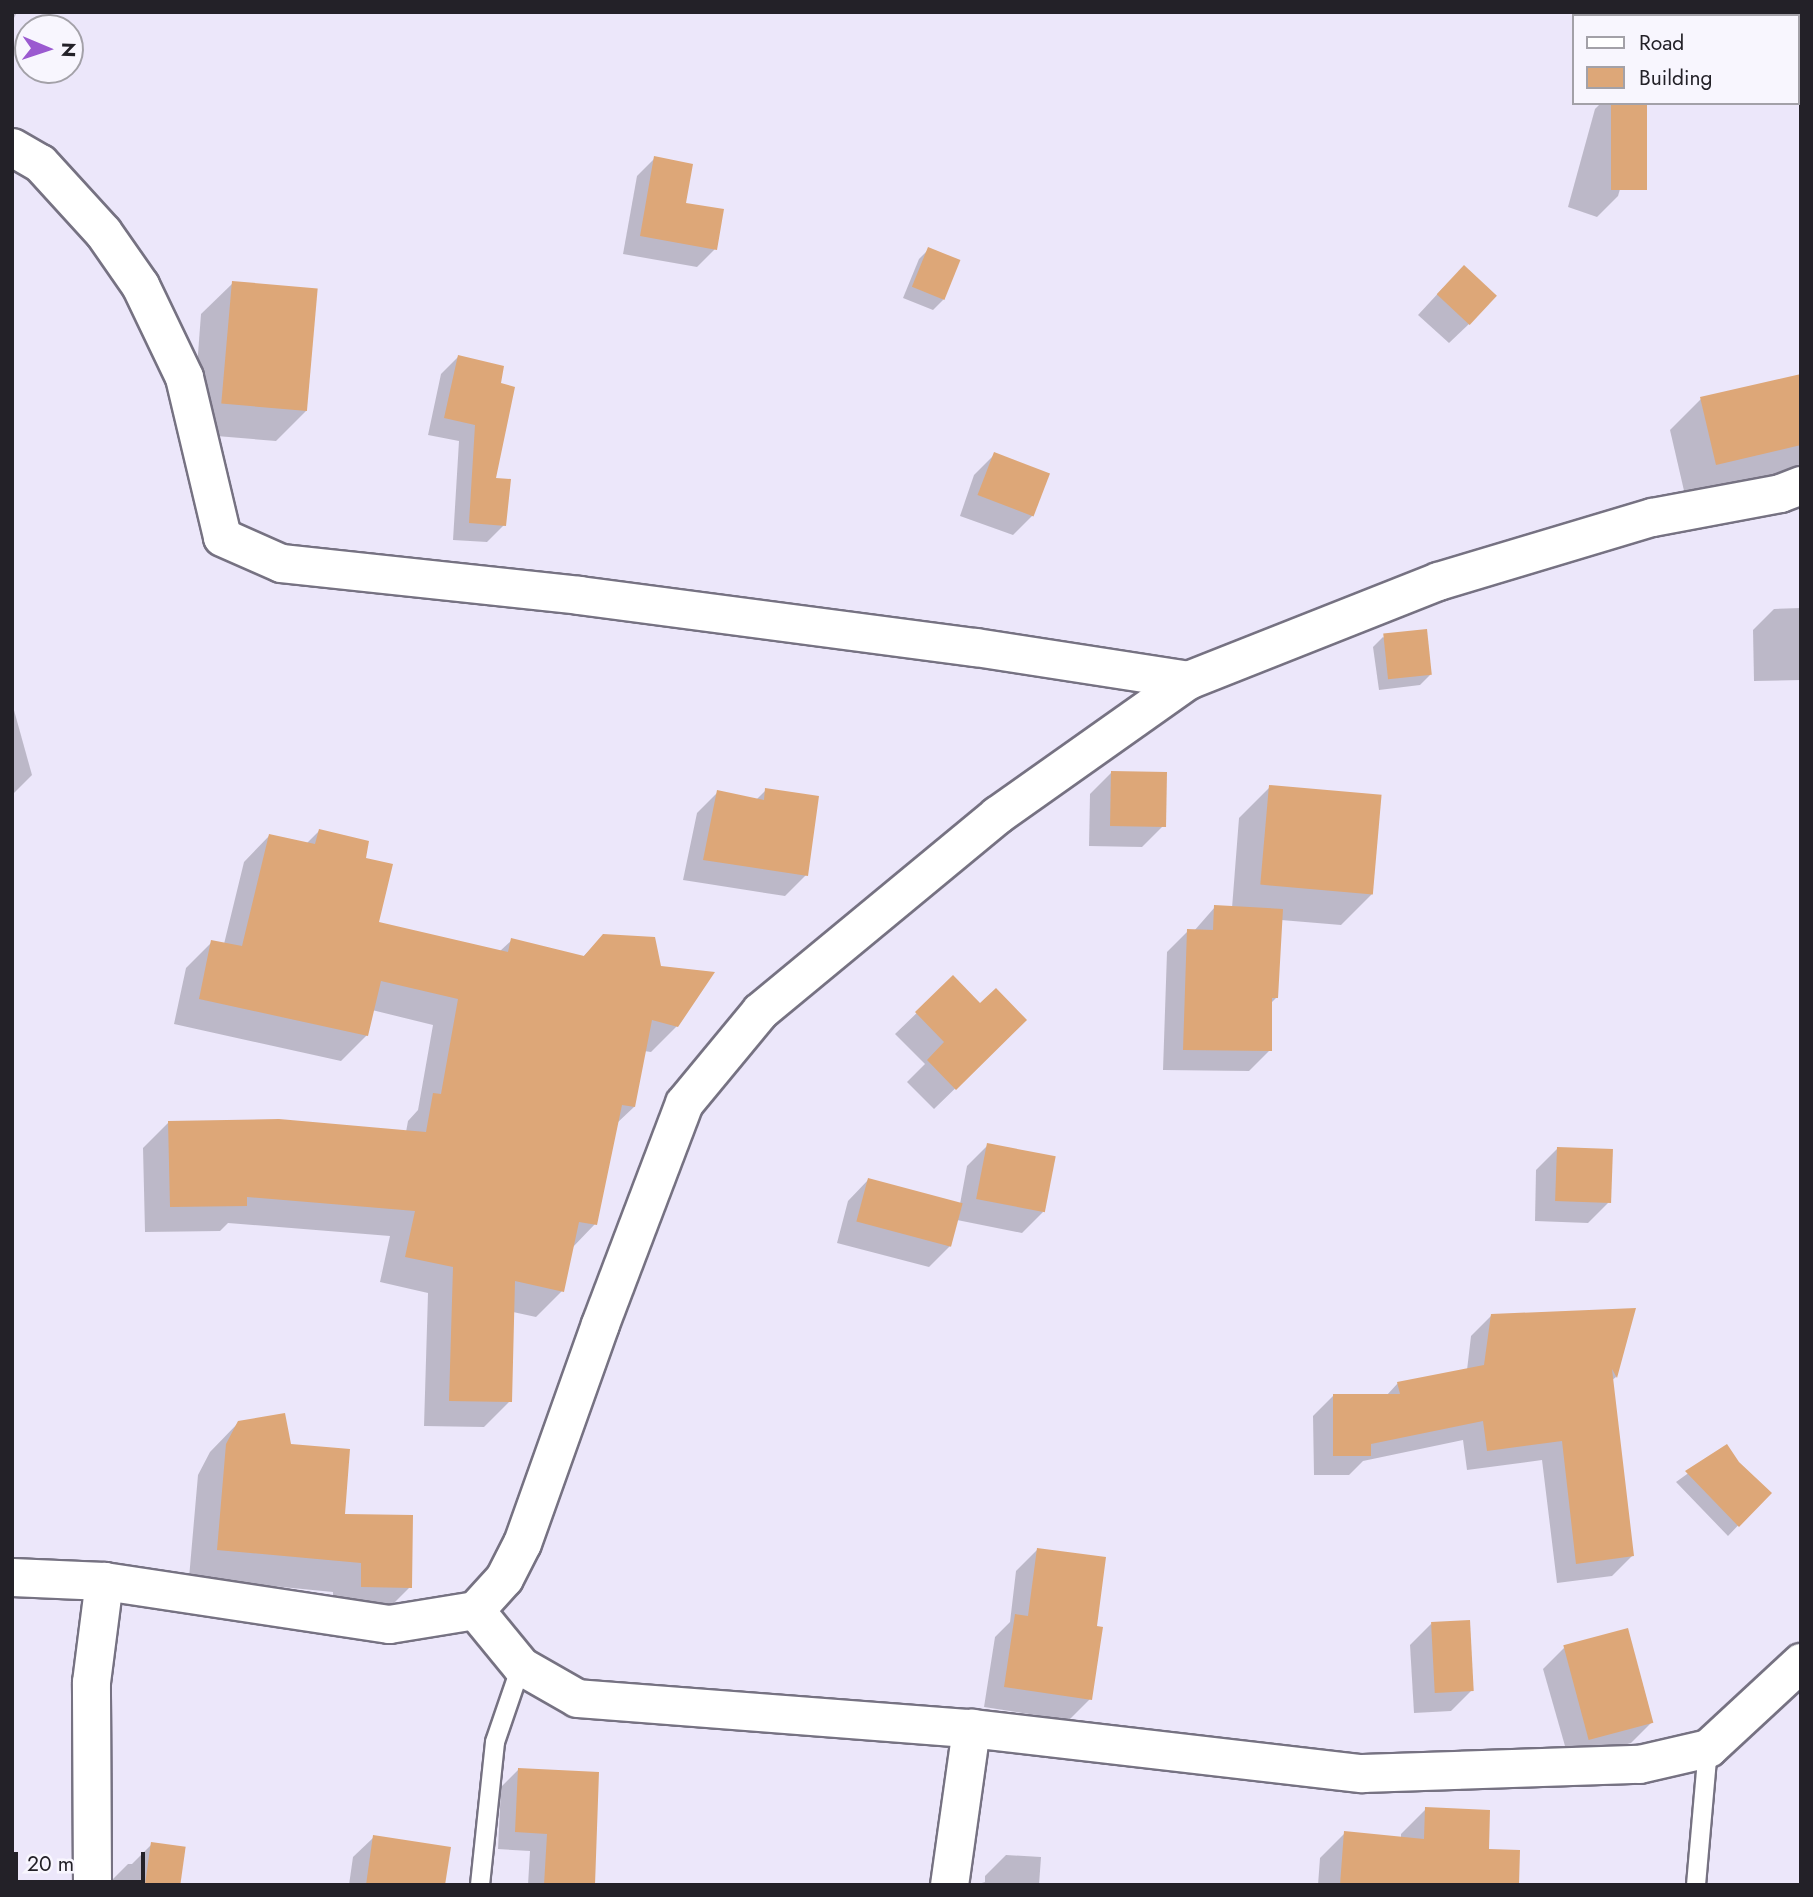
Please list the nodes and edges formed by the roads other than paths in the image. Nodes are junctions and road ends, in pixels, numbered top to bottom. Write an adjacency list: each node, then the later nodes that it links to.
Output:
1 (12, 147): 3 (street)
2 (1801, 485): 3 (street)
3 (1188, 680): 6 (street)
4 (12, 1577): 5 (street)
5 (104, 1581): 6 (street); 11 (street)
6 (475, 1610): 8 (street)
7 (1801, 1662): 10 (street)
8 (521, 1666): 9 (street); 12 (lane)
9 (971, 1728): 10 (street); 13 (street)
10 (1708, 1748): 14 (lane)
11 (92, 1885)
12 (480, 1885)
13 (949, 1885)
14 (1696, 1885)

